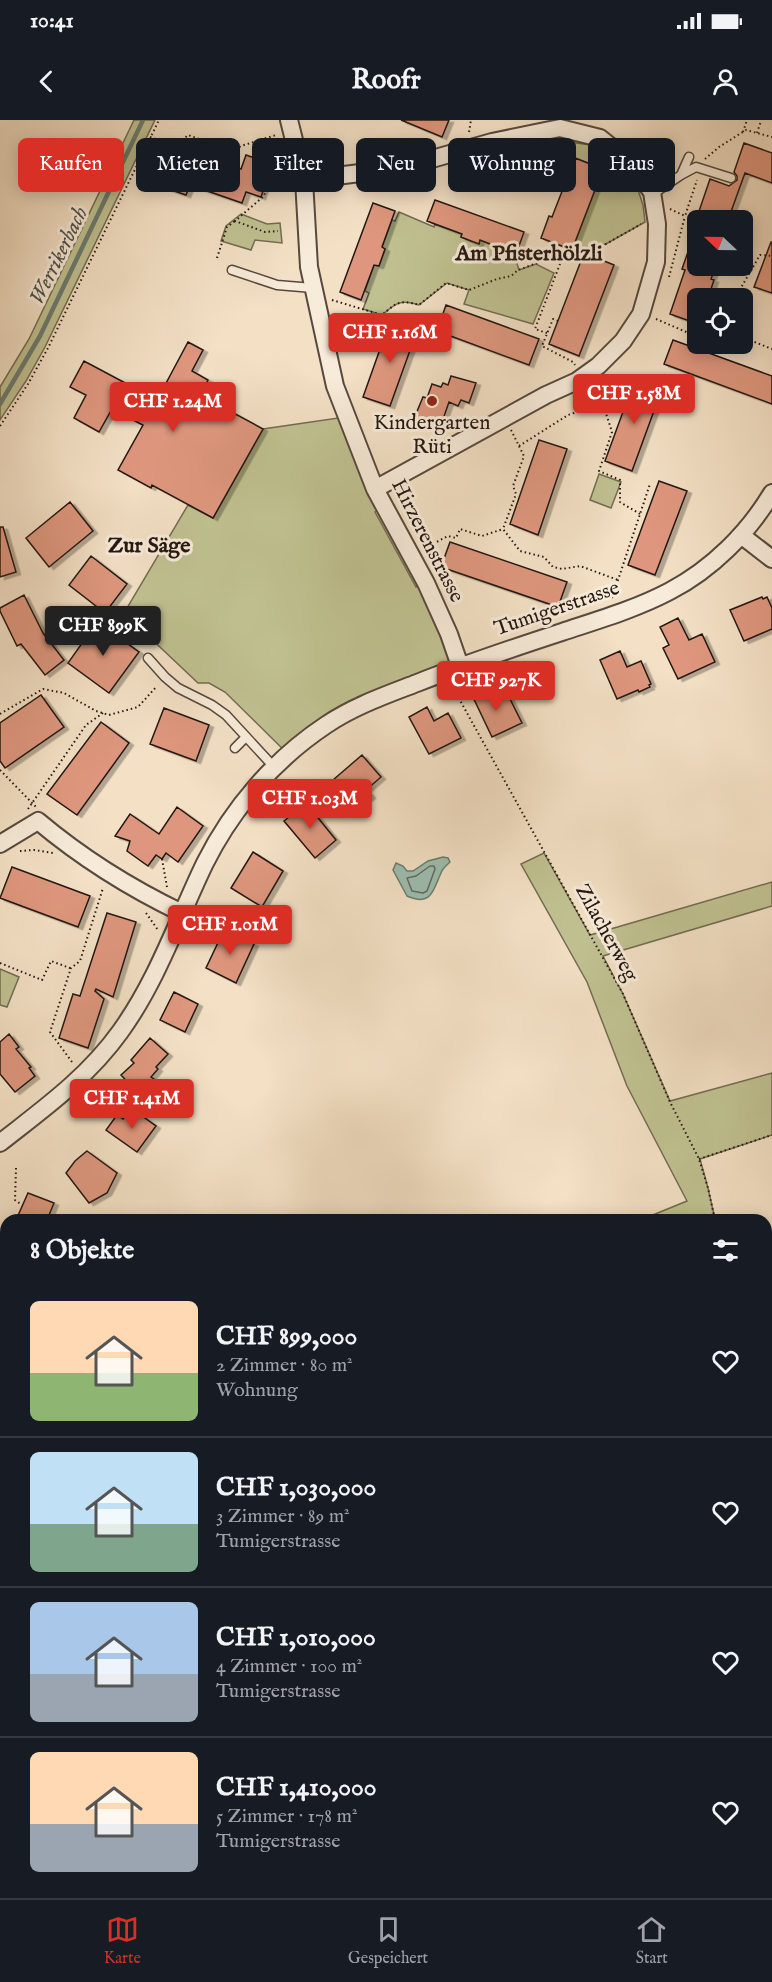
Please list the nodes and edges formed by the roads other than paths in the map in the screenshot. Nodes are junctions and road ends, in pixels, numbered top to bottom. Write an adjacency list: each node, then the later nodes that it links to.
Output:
1 (689, 157): 3 (lane)
2 (344, 175): 6 (street)
3 (681, 175): 4 (lane); 6 (lane)
4 (731, 178)
5 (305, 192): 8 (street, Hirzerenstrasse)
6 (653, 194): 9 (street)
7 (232, 270): 8 (lane)
8 (314, 291): 9 (street, Hirzerenstrasse)
9 (375, 489): 14 (street, Hirzerenstrasse)
10 (772, 493): 11 (street, Tumigerstrasse)
11 (741, 535): 12 (street); 14 (street, Tumigerstrasse)
12 (772, 559)
13 (148, 658): 15 (lane)
14 (453, 669): 17 (street, Tumigerstrasse)
15 (246, 737): 16 (lane); 17 (lane)
16 (235, 748)
17 (274, 767): 19 (street, Tumigerstrasse)
18 (6, 848): 19 (street)
19 (182, 913): 20 (street, Tumigerstrasse)
20 (0, 1143)

